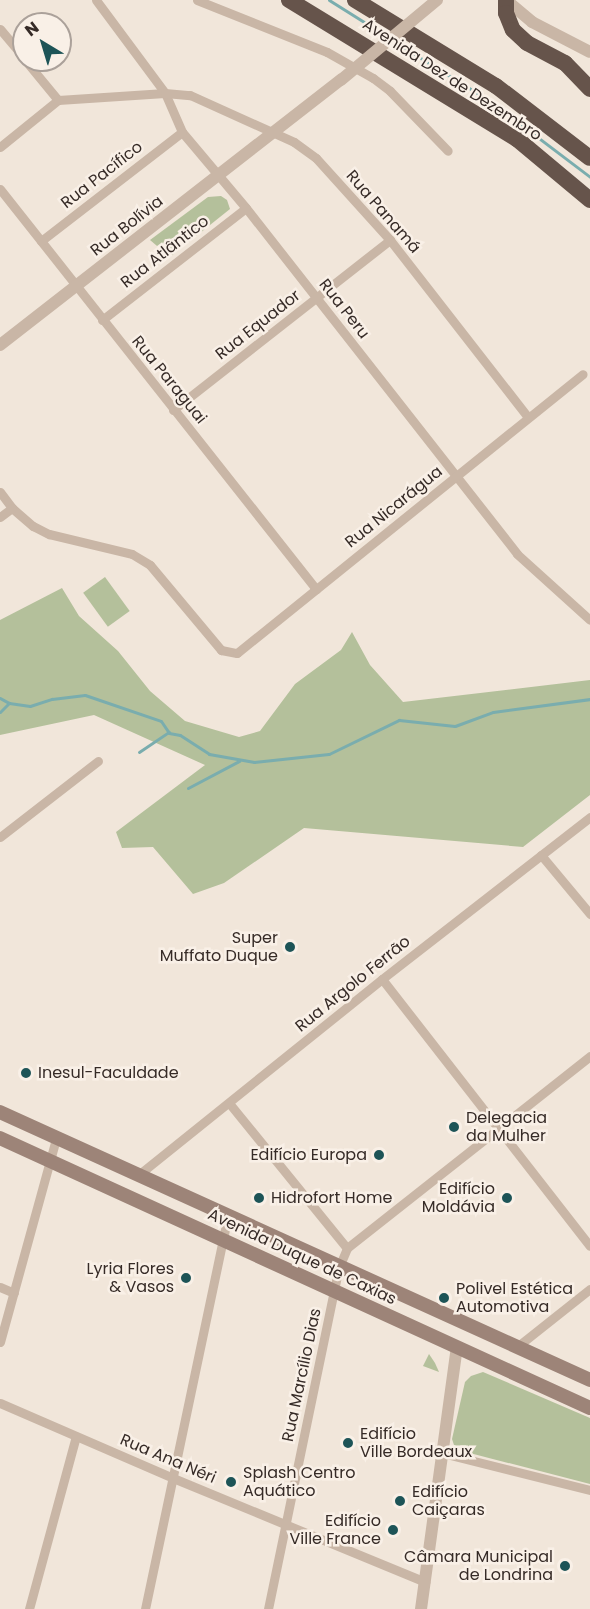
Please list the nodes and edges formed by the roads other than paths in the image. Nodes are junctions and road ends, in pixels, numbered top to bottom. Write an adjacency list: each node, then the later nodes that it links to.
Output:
1 (96, 0): 12 (street, Rua Peru)
2 (197, 0): 17 (street)
3 (289, 0): 21 (highway, Avenida Dez de Dezembro)
4 (355, 0): 18 (highway, Avenida Dez de Dezembro)
5 (437, 0): 15 (street, Rua Bolívia, bridge)
6 (506, 0): 9 (street); 11 (highway)
7 (0, 29): 8 (street)
8 (12, 43)
9 (590, 52)
10 (35, 72): 13 (street)
11 (590, 89)
12 (165, 93): 13 (street, Rua Panamá); 14 (street, Rua Peru); 15 (street, Rua Panamá)
13 (58, 100): 16 (street)
14 (182, 132): 19 (street, Rua Peru); 24 (street, Rua Pacífico)
15 (274, 133): 19 (street, Rua Bolívia); 23 (street, Rua Panamá)
16 (0, 147)
17 (447, 151)
18 (590, 158)
19 (220, 174): 22 (street, Rua Peru); 25 (street, Rua Bolívia)
20 (0, 189): 24 (street, Rua Paraguai)
21 (590, 200)
22 (246, 208): 26 (street, Rua Peru); 27 (street, Rua Atlântico)
23 (390, 240): 26 (street, Rua Equador); 31 (street, Rua Panamá)
24 (41, 242): 25 (street, Rua Paraguai)
25 (76, 286): 27 (street, Rua Paraguai); 28 (street, Rua Bolívia)
26 (317, 298): 30 (street, Rua Equador); 32 (street, Rua Peru)
27 (102, 320): 30 (street, Rua Paraguai)
28 (0, 345)
29 (583, 374): 31 (street, Rua Nicarágua)
30 (173, 410): 36 (street, Rua Paraguai)
31 (528, 417): 32 (street, Rua Nicarágua)
32 (456, 476): 36 (street, Rua Nicarágua); 37 (street, Rua Peru)
33 (0, 492): 34 (street)
34 (12, 508): 35 (street); 36 (street, Rua Nicarágua)
35 (0, 517)
36 (316, 589)
37 (590, 620)
38 (98, 761): 40 (street)
39 (590, 817): 41 (street, Rua Argolo Ferrão)
40 (0, 837)
41 (540, 855): 42 (street); 43 (street, Rua Argolo Ferrão)
42 (590, 914)
43 (382, 979): 45 (street, Rua Argolo Ferrão); 47 (street)
44 (590, 1056): 47 (street)
45 (229, 1103): 51 (street, Rua Argolo Ferrão); 57 (street)
46 (0, 1112): 49 (main road, Avenida Duque de Caxias)
47 (498, 1127): 56 (street); 57 (street)
48 (0, 1138): 50 (main road, Avenida Duque de Caxias)
49 (56, 1138): 50 (street); 51 (main road, Avenida Duque de Caxias)
50 (51, 1161): 53 (main road, Avenida Duque de Caxias); 63 (street)
51 (137, 1176): 52 (main road, Avenida Duque de Caxias)
52 (191, 1200): 53 (main road); 54 (main road, Avenida Duque de Caxias)
53 (153, 1207): 55 (main road, Avenida Duque de Caxias)
54 (228, 1216): 55 (street); 58 (main road, Avenida Duque de Caxias)
55 (223, 1239): 60 (main road, Avenida Duque de Caxias); 75 (street)
56 (590, 1246)
57 (347, 1248): 58 (street, Rua Marcílio Dias)
58 (339, 1266): 60 (street, Rua Marcílio Dias); 62 (main road, Avenida Duque de Caxias)
59 (0, 1287): 63 (street)
60 (335, 1289): 64 (main road, Avenida Duque de Caxias); 77 (street, Rua Marcílio Dias)
61 (590, 1289): 66 (street)
62 (397, 1292): 64 (main road); 66 (main road, Avenida Duque de Caxias)
63 (14, 1293): 65 (street)
64 (386, 1313): 67 (main road, Avenida Duque de Caxias)
65 (0, 1342)
66 (518, 1346): 68 (main road, Avenida Duque de Caxias)
67 (457, 1347): 70 (main road, Avenida Duque de Caxias); 74 (street)
68 (543, 1358): 69 (main road, Avenida Duque de Caxias); 70 (main road)
69 (590, 1380)
70 (531, 1381): 72 (main road, Avenida Duque de Caxias)
71 (0, 1403): 73 (street, Rua Ana Néri)
72 (590, 1408)
73 (76, 1436): 75 (street, Rua Ana Néri); 79 (street)
74 (442, 1453): 76 (street); 78 (street)
75 (173, 1478): 77 (street, Rua Ana Néri); 80 (street)
76 (590, 1490)
77 (286, 1523): 78 (street, Rua Ana Néri); 81 (street, Rua Marcílio Dias)
78 (425, 1582): 82 (street)
79 (29, 1609)
80 (145, 1609)
81 (268, 1609)
82 (421, 1609)

